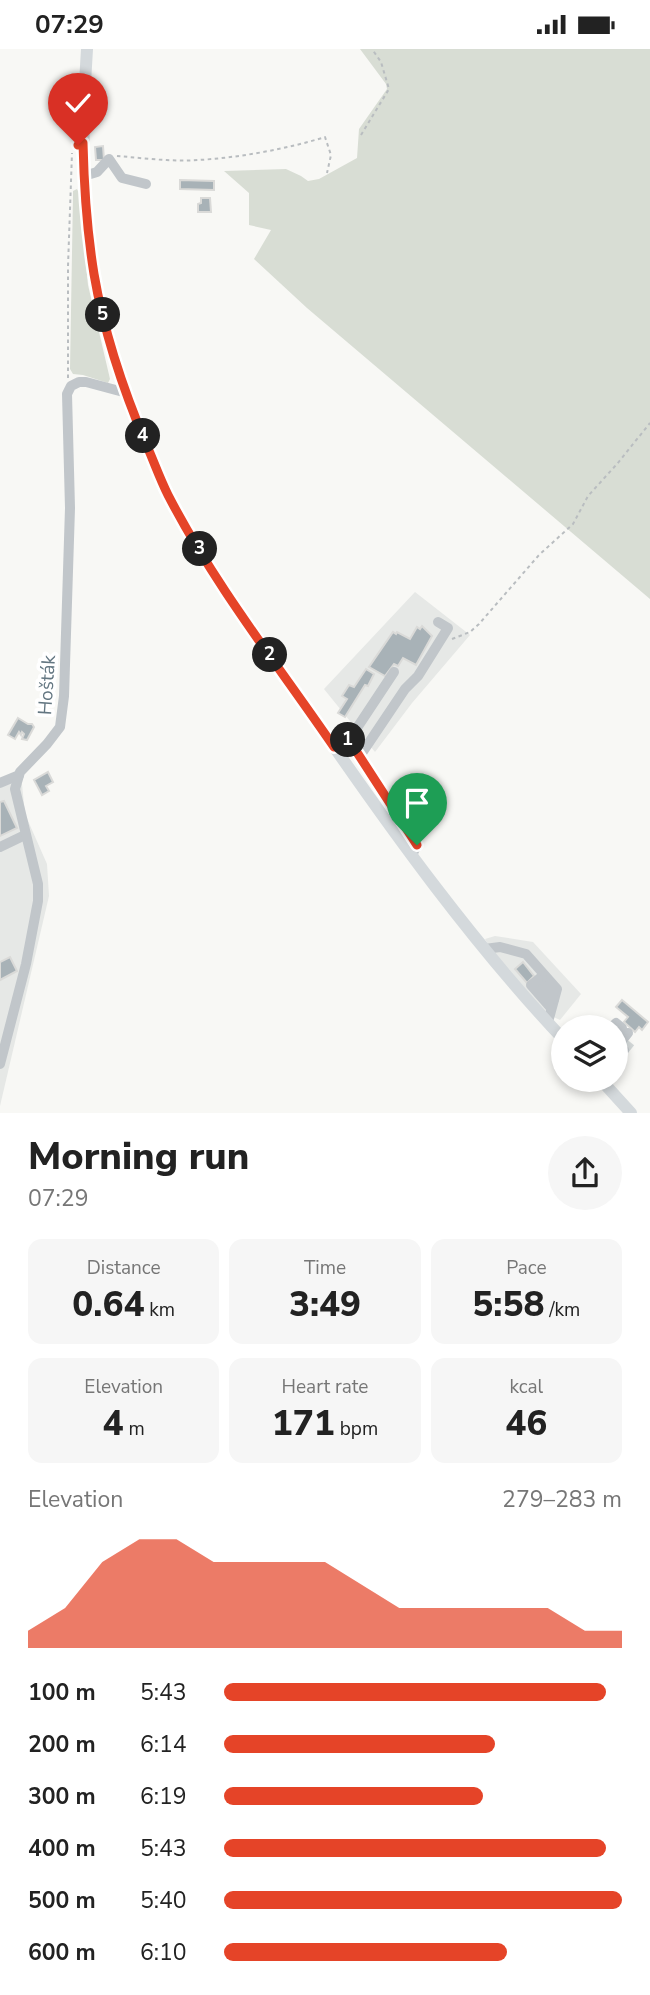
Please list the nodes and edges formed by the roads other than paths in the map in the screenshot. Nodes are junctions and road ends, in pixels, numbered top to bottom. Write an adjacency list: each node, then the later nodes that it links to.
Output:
1 (87, 49): 2 (main road)
2 (84, 176): 3 (lane); 4 (main road)
3 (146, 184)
4 (127, 393): 8 (main road); 10 (lane, Hošták)
5 (438, 622): 9 (lane)
6 (394, 672): 7 (lane)
7 (349, 740): 8 (lane); 9 (lane)
8 (334, 747): 14 (main road)
9 (360, 756): 14 (lane)
10 (19, 775): 11 (lane); 12 (lane)
11 (0, 783)
12 (25, 835): 13 (lane); 20 (lane)
13 (0, 847)
14 (412, 855): 15 (main road)
15 (485, 949): 16 (lane); 18 (main road)
16 (541, 977): 17 (lane); 17 (lane)
17 (553, 1003): 18 (lane)
18 (548, 1023): 19 (main road)
19 (551, 1026)
20 (0, 1064)
21 (612, 1092): 22 (main road)
22 (631, 1113)

